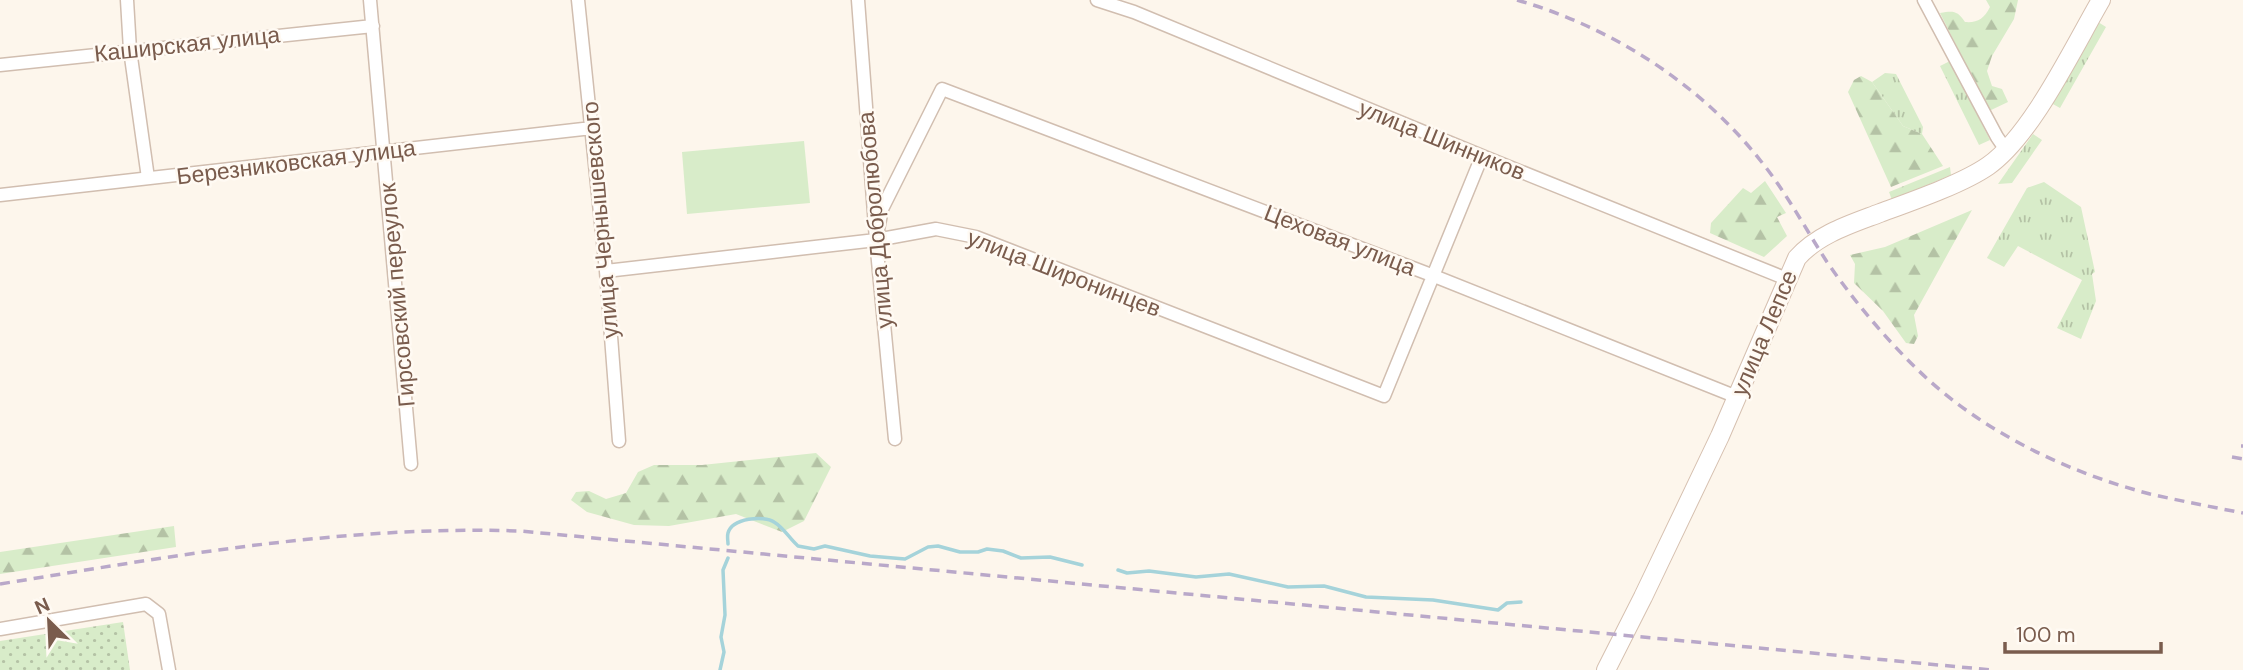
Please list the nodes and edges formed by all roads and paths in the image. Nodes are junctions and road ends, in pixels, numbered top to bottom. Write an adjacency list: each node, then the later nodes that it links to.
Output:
1 (127, 0): 9 (street)
2 (370, 0): 8 (street, Гирсовский переулок)
3 (578, 0): 11 (street, улица Чернышевского)
4 (858, 0): 17 (street, улица Добролюбова)
5 (1097, 0): 14 (street, улица Шинников)
6 (1924, 0): 12 (street)
7 (2101, 0): 12 (main road, улица Лепсе)
8 (373, 26): 9 (street, Каширская улица); 13 (street, Гирсовский переулок)
9 (130, 50): 10 (street, Каширская улица); 15 (street)
10 (0, 65)
11 (592, 128): 13 (street, Березниковская улица); 18 (street, улица Чернышевского)
12 (2006, 150): 20 (main road, улица Лепсе)
13 (385, 151): 15 (street, Березниковская улица); 24 (street, Гирсовский переулок)
14 (1482, 156): 19 (street); 20 (street, улица Шинников)
15 (148, 178): 16 (street, Березниковская улица)
16 (0, 195)
17 (876, 240): 18 (street, улица Широнинцев); 19 (street, улица Широнинцев); 19 (street, Цеховая улица); 22 (street, улица Добролюбова)
18 (606, 271): 23 (street, улица Чернышевского)
19 (1434, 276): 21 (street, Цеховая улица)
20 (1787, 279): 21 (main road, улица Лепсе)
21 (1737, 397): 27 (main road, улица Лепсе)
22 (895, 439)
23 (619, 441)
24 (411, 464)
25 (0, 629): 26 (street)
26 (169, 670)
27 (1606, 670)

